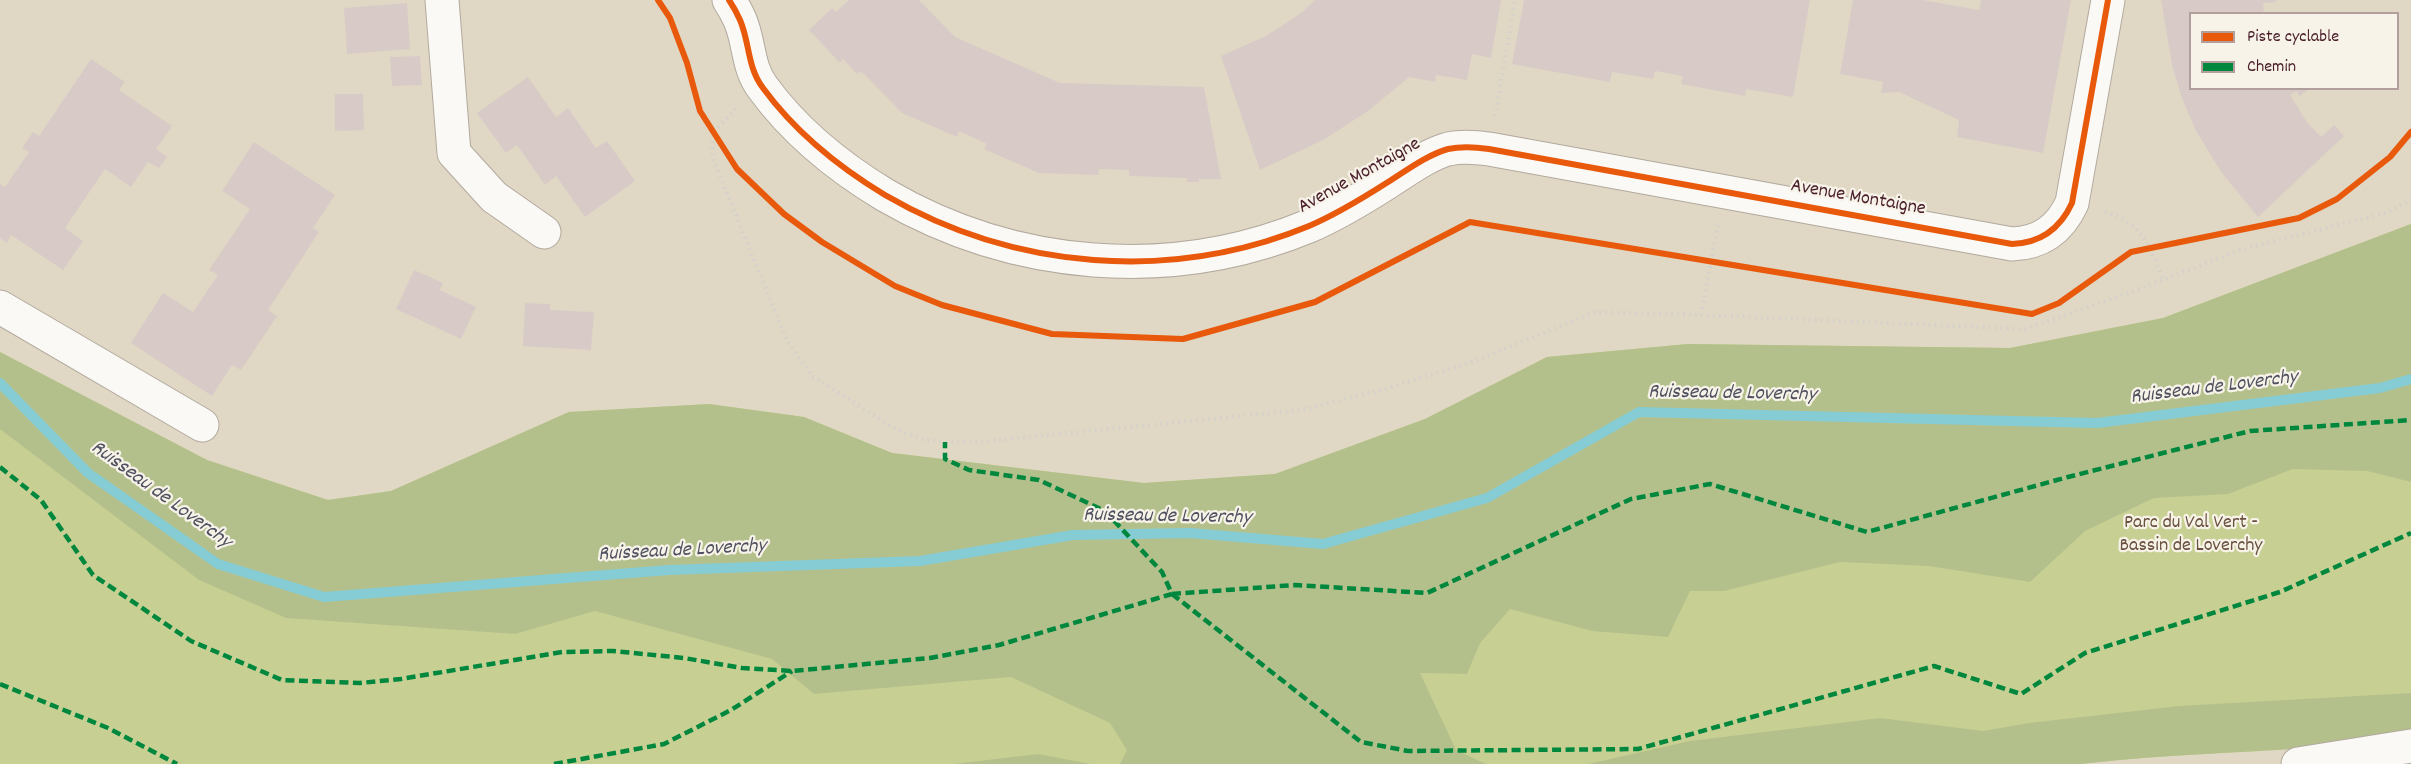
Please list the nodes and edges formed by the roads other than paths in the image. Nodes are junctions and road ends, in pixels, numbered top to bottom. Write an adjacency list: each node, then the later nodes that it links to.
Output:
1 (442, 0): 4 (street)
2 (729, 0): 3 (street, Avenue Montaigne)
3 (2108, 0)
4 (544, 232)
5 (0, 307): 6 (street)
6 (202, 425)
7 (2411, 746): 8 (street)
8 (2298, 764)

